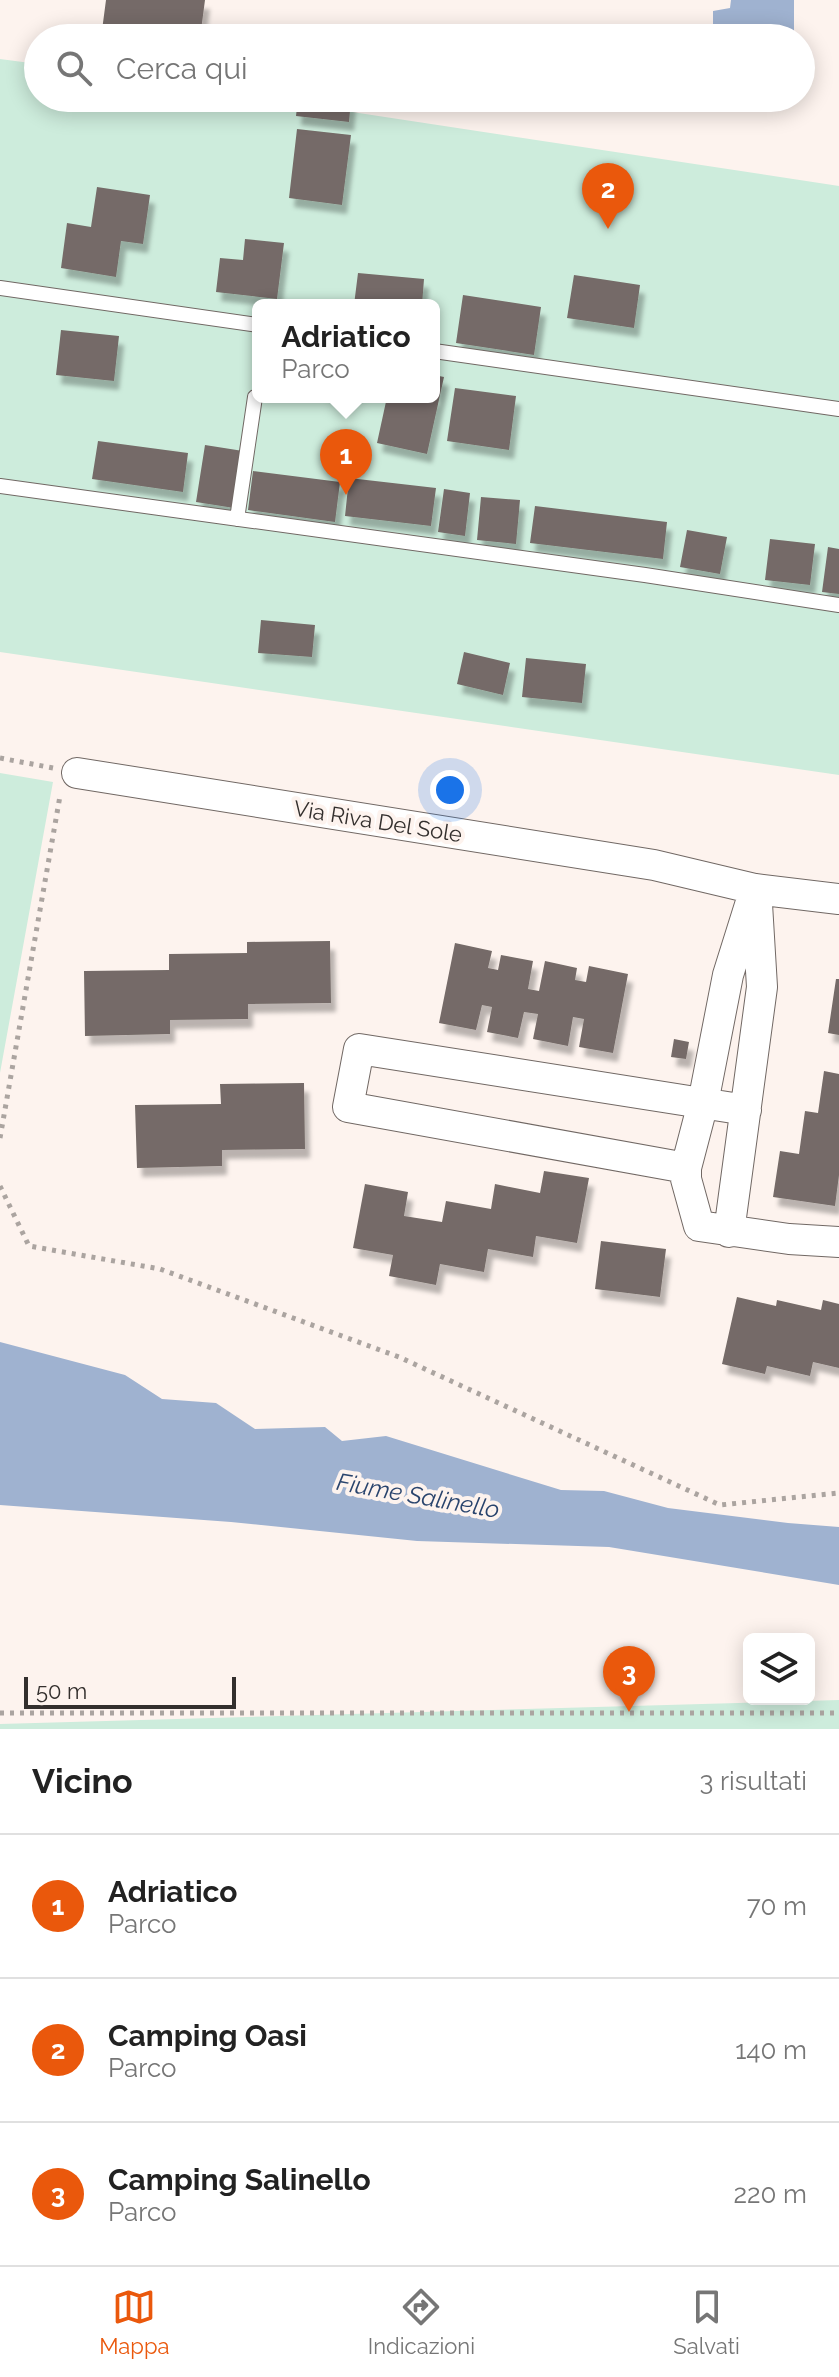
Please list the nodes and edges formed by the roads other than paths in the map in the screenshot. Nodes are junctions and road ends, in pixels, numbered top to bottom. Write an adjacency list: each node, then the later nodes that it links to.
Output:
1 (0, 288): 2 (lane)
2 (252, 324)
3 (440, 352): 5 (lane)
4 (254, 403): 7 (lane)
5 (839, 409)
6 (0, 486): 7 (lane)
7 (237, 519): 8 (lane)
8 (839, 605)
9 (77, 773): 10 (street, Via Riva Del Sole)
10 (755, 889): 11 (street, Via Riva Del Sole); 12 (street); 13 (street)
11 (839, 899)
12 (703, 1103): 13 (street); 14 (street); 14 (street)
13 (746, 1110): 15 (street)
14 (686, 1168): 15 (street)
15 (729, 1232): 16 (street)
16 (839, 1242)

